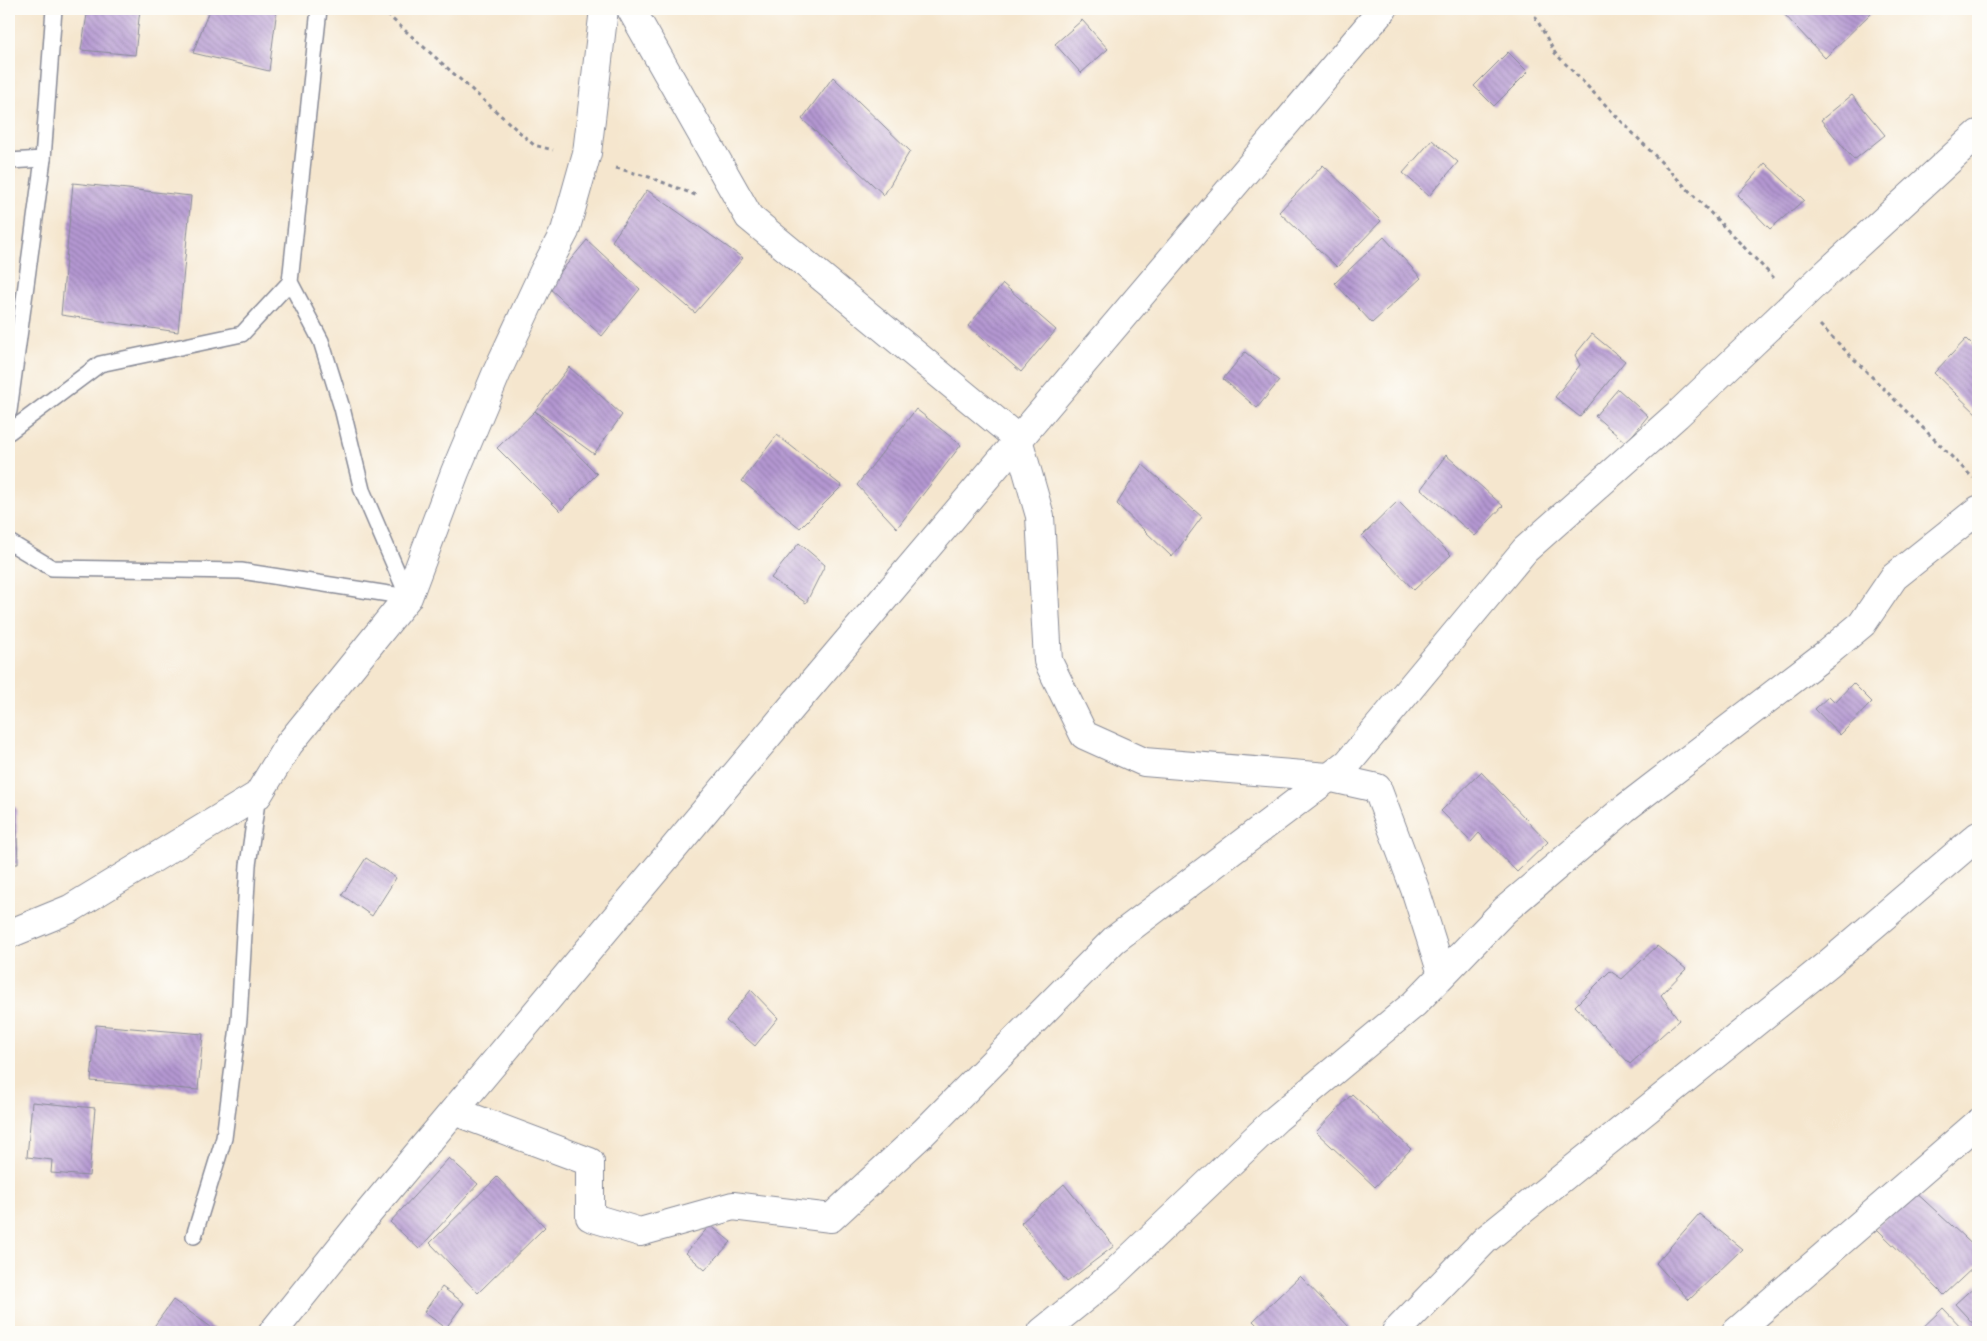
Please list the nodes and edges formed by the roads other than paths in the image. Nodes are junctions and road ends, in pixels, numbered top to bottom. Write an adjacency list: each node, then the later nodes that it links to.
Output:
1 (54, 9): 7 (lane)
2 (319, 9): 9 (lane)
3 (604, 9): 15 (street)
4 (631, 9): 12 (street)
5 (1383, 9): 12 (street)
6 (1978, 134): 16 (street)
7 (43, 159): 8 (lane); 10 (lane)
8 (9, 161)
9 (290, 282): 11 (lane); 15 (lane)
10 (9, 411)
11 (9, 432)
12 (1018, 439): 16 (street); 21 (street)
13 (1978, 510): 20 (street)
14 (9, 542): 15 (lane)
15 (408, 597): 17 (street)
16 (1328, 777): 20 (street); 21 (street)
17 (258, 795): 19 (street); 23 (lane)
18 (1978, 836): 26 (street)
19 (9, 934)
20 (1442, 974): 25 (street)
21 (454, 1111): 24 (street)
22 (1978, 1123): 27 (street)
23 (194, 1236)
24 (273, 1332)
25 (1042, 1332)
26 (1396, 1332)
27 (1736, 1332)

